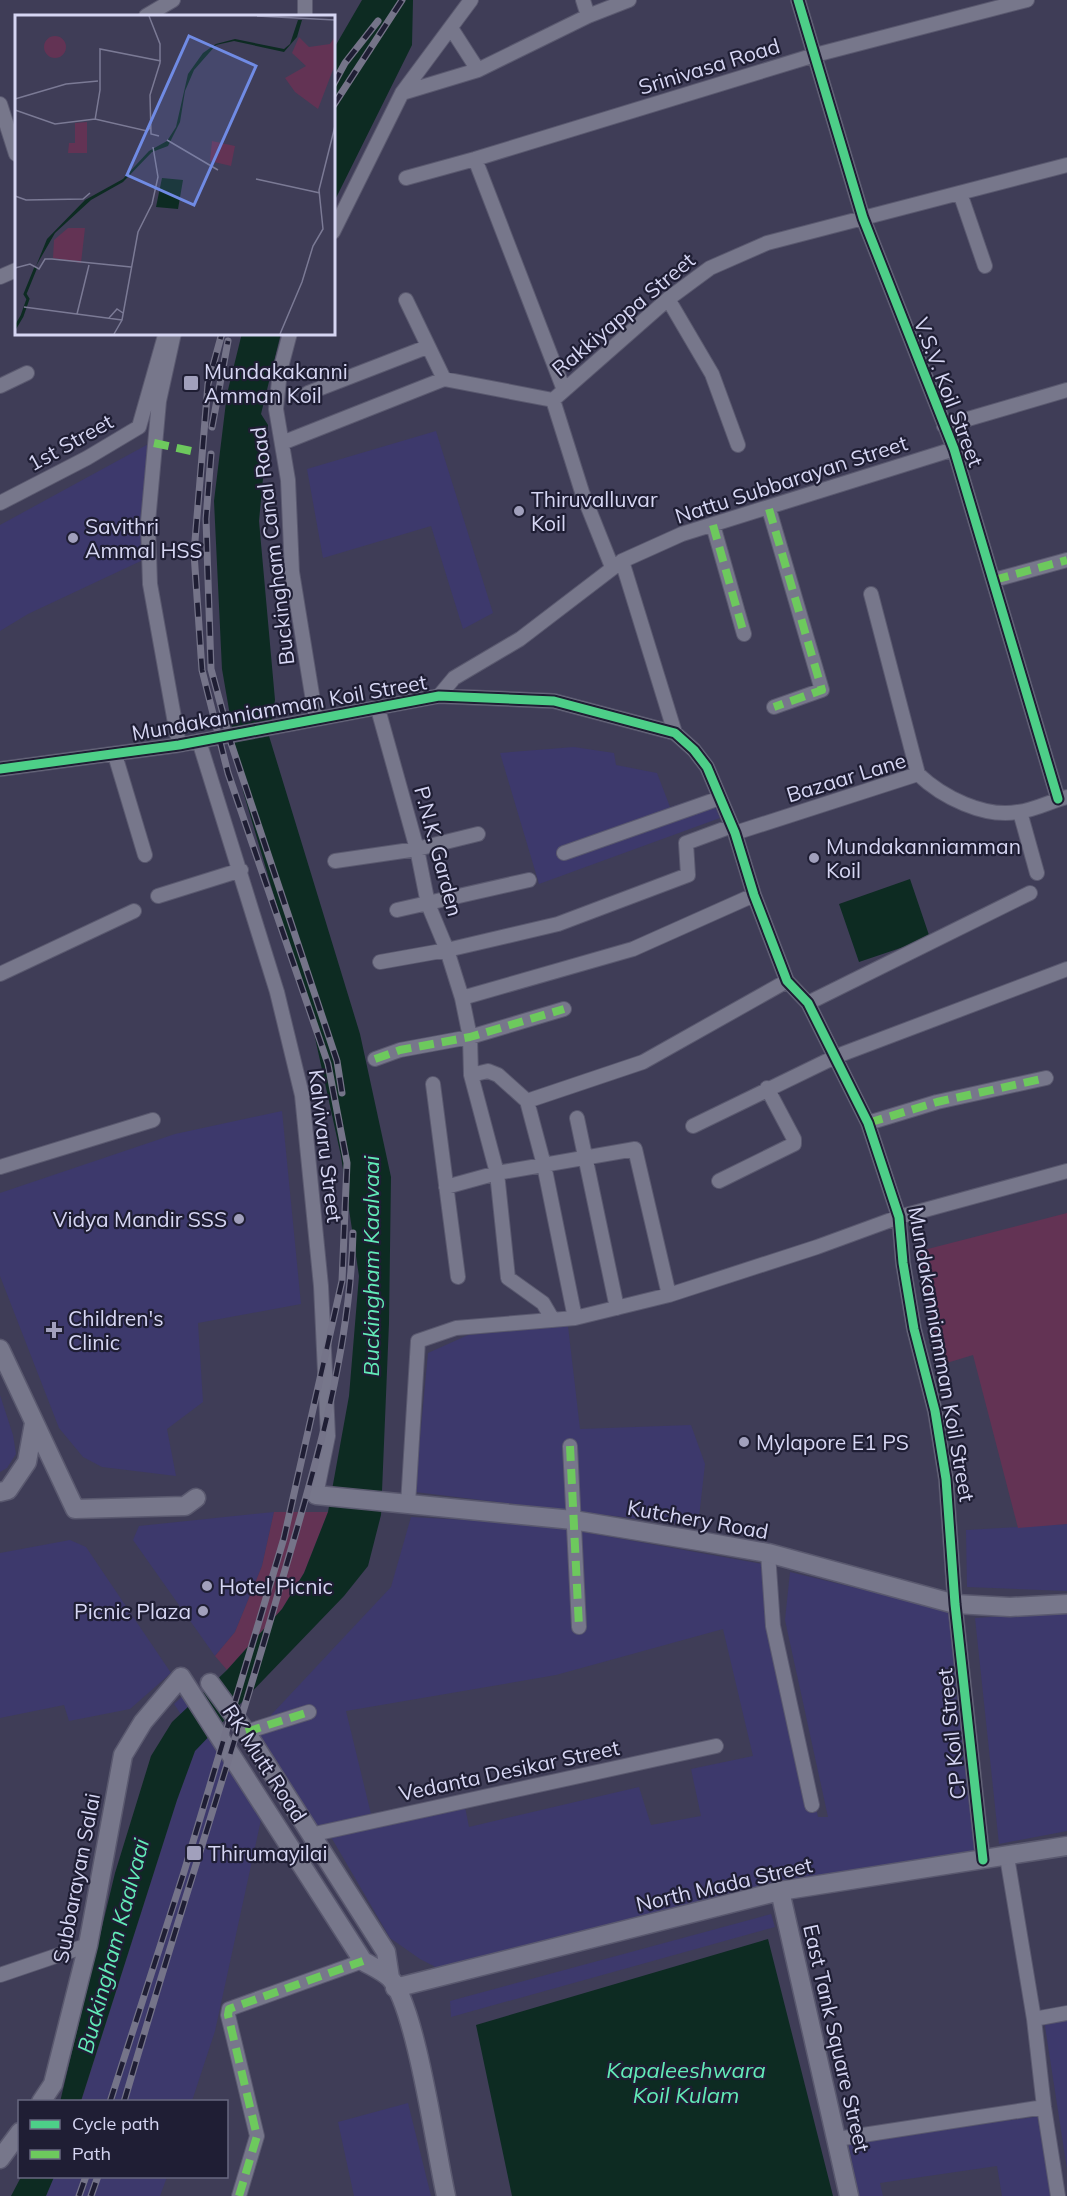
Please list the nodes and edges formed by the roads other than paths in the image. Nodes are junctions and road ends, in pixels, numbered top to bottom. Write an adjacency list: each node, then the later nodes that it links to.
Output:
1 (173, 0): 7 (street)
2 (471, 0): 9 (street)
3 (583, 0): 8 (street)
4 (629, 0): 8 (street)
5 (798, 0): 10 (street, V.S.V. Koil Street)
6 (1027, 0): 10 (street, Srinivasa Road)
7 (148, 15)
8 (588, 16): 11 (street)
9 (451, 28): 11 (street); 12 (street)
10 (815, 55): 17 (street, Srinivasa Road); 21 (street, V.S.V. Koil Street)
11 (478, 70): 12 (street)
12 (402, 93): 22 (street)
13 (0, 104): 15 (street)
14 (15, 116): 15 (street)
15 (3, 125): 16 (street)
16 (15, 152)
17 (475, 159): 19 (street, Srinivasa Road); 34 (street)
18 (1067, 165): 20 (street, Rakkiyappa Street)
19 (406, 178)
20 (960, 193): 21 (street, Rakkiyappa Street); 23 (street)
21 (863, 218): 26 (street, Rakkiyappa Street); 38 (street, V.S.V. Koil Street)
22 (334, 230)
23 (985, 266)
24 (15, 270): 25 (street)
25 (0, 277)
26 (668, 299): 34 (street, Rakkiyappa Street); 40 (street)
27 (406, 300): 30 (street)
28 (170, 334): 42 (street, 1st Street); 56 (street)
29 (290, 334): 39 (street, Buckingham Canal Road)
30 (427, 347): 32 (street); 36 (street)
31 (27, 373): 33 (street)
32 (444, 379): 37 (street); 39 (street)
33 (0, 386)
34 (564, 390): 37 (street, Rakkiyappa Street)
35 (1067, 390): 38 (street)
36 (308, 393)
37 (553, 400): 46 (street, Mundakanniamman Koil Street)
38 (945, 426): 41 (street, V.S.V. Koil Street)
39 (282, 443): 53 (street, Buckingham Canal Road)
40 (738, 445)
41 (954, 449): 43 (street, Nattu Subbarayan Street); 47 (street, V.S.V. Koil Street)
42 (0, 503)
43 (769, 509): 44 (street, Nattu Subbarayan Street); 51 (street)
44 (713, 525): 46 (street, Nattu Subbarayan Street); 49 (street)
45 (1067, 560): 47 (street)
46 (617, 564): 50 (street, Nattu Subbarayan Street); 54 (street, Mundakanniamman Koil Street)
47 (994, 580): 61 (street, V.S.V. Koil Street)
48 (871, 594): 59 (street)
49 (744, 634)
50 (439, 696): 52 (street, Mundakanniamman Koil Street); 54 (street, Mundakanniamman Koil Street)
51 (774, 707)
52 (378, 709): 53 (street, Mundakanniamman Koil Street); 65 (street, P.N.K. Garden)
53 (316, 718): 55 (street, Mundakanniamman Koil Street)
54 (675, 733): 60 (street, Mundakanniamman Koil Street)
55 (199, 741): 56 (street, Mundakanniamman Koil Street); 69 (street, Kalvivaru Street)
56 (179, 745): 57 (street, Mundakanniamman Koil Street)
57 (115, 754): 58 (street, Mundakanniamman Koil Street); 67 (street)
58 (0, 770)
59 (918, 774): 62 (street, Bazaar Lane); 63 (street, Bazaar Lane)
60 (720, 798): 63 (street, Mundakanniamman Koil Street); 66 (street)
61 (1062, 798): 62 (street, Bazaar Lane)
62 (1020, 812): 70 (street)
63 (733, 830): 73 (street, Mundakanniamman Koil Street); 78 (street, Bazaar Lane)
64 (478, 834): 65 (street)
65 (417, 849): 68 (street); 75 (street, P.N.K. Garden)
66 (564, 853)
67 (145, 855)
68 (335, 861)
69 (241, 870): 74 (street); 115 (street, Kalvivaru Street)
70 (1037, 873)
71 (529, 880): 75 (street)
72 (1029, 893): 84 (street)
73 (754, 895): 82 (street, Mundakanniamman Koil Street); 83 (street)
74 (158, 896)
75 (428, 904): 76 (street); 78 (street, P.N.K. Garden)
76 (397, 909)
77 (134, 911): 81 (street)
78 (447, 950): 79 (street); 83 (street, P.N.K. Garden)
79 (380, 962)
80 (1067, 969): 87 (street)
81 (0, 974)
82 (788, 981): 84 (street, Mundakanniamman Koil Street); 93 (street)
83 (462, 998): 86 (street, P.N.K. Garden)
84 (808, 1003): 87 (street, Mundakanniamman Koil Street)
85 (564, 1009): 86 (street)
86 (470, 1037): 88 (street); 89 (street, P.N.K. Garden)
87 (837, 1056): 92 (street); 96 (street, Mundakanniamman Koil Street)
88 (375, 1059)
89 (471, 1075): 93 (street); 102 (street, P.N.K. Garden)
90 (1046, 1078): 96 (street)
91 (433, 1084): 104 (street)
92 (767, 1088): 97 (street); 103 (street)
93 (527, 1101): 99 (street)
94 (577, 1118): 98 (street)
95 (153, 1120): 100 (street)
96 (868, 1123): 105 (street, Mundakanniamman Koil Street)
97 (693, 1126)
98 (586, 1158): 99 (street); 107 (street); 108 (street)
99 (544, 1165): 102 (street); 109 (street)
100 (0, 1167)
101 (1067, 1171): 105 (street)
102 (497, 1173): 104 (street); 110 (street, P.N.K. Garden)
103 (719, 1181)
104 (447, 1187): 106 (street)
105 (899, 1217): 107 (street); 120 (street, Mundakanniamman Koil Street)
106 (458, 1277)
107 (669, 1295): 108 (street)
108 (617, 1308): 109 (street)
109 (575, 1318): 110 (street)
110 (553, 1320): 117 (street)
111 (0, 1349): 112 (main road)
112 (34, 1422): 114 (main road); 116 (main road)
113 (570, 1446): 118 (street)
114 (4, 1491)
115 (323, 1496): 117 (main road, Kutchery Road)
116 (196, 1497)
117 (402, 1503): 118 (main road, Kutchery Road)
118 (573, 1520): 119 (main road, Kutchery Road); 122 (street)
119 (768, 1553): 120 (main road, Kutchery Road); 128 (street)
120 (955, 1604): 121 (main road, Kutchery Road); 132 (street, CP Koil Street)
121 (1067, 1604)
122 (579, 1627)
123 (182, 1677): 134 (main road, Subbarayan Salai); 135 (main road, RK Mutt Road)
124 (210, 1683): 126 (main road, RK Mutt Road)
125 (309, 1712): 126 (street)
126 (244, 1730): 129 (main road, RK Mutt Road)
127 (716, 1746): 129 (street, Vedanta Desikar Street)
128 (812, 1805)
129 (310, 1835): 137 (main road, RK Mutt Road)
130 (1067, 1846): 131 (main road, North Mada Street)
131 (1007, 1857): 132 (main road, North Mada Street); 139 (street)
132 (983, 1860): 133 (main road, North Mada Street)
133 (780, 1891): 137 (main road, North Mada Street); 143 (main road, East Tank Square Street)
134 (88, 1945): 136 (street); 140 (main road, Subbarayan Salai)
135 (363, 1961): 137 (main road, RK Mutt Road); 145 (street)
136 (0, 1975)
137 (393, 1983): 146 (main road)
138 (1067, 2013): 139 (street)
139 (1034, 2019): 141 (street)
140 (42, 2100)
141 (1044, 2108): 143 (street); 148 (street)
142 (18, 2135): 144 (main road)
143 (837, 2139): 147 (main road, East Tank Square Street)
144 (0, 2159)
145 (239, 2196)
146 (446, 2196)
147 (849, 2196)
148 (1058, 2196)

